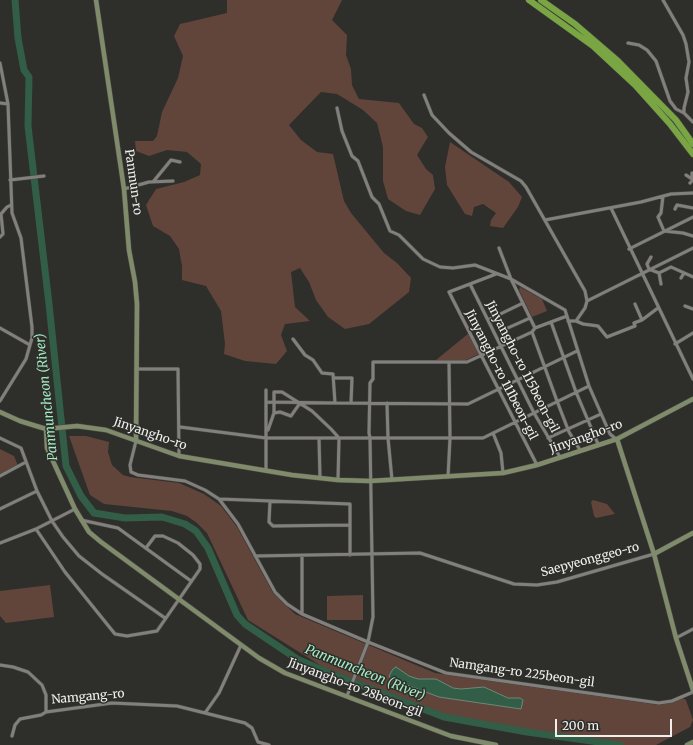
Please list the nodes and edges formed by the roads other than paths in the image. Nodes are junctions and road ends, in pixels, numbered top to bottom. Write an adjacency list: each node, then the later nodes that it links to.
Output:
1 (96, 0): 24 (street, Panmun-ro)
2 (529, 0): 14 (highway)
3 (541, 0): 13 (highway)
4 (663, 0): 11 (street)
5 (628, 43): 11 (street)
6 (0, 63): 9 (street)
7 (424, 95): 32 (street)
8 (0, 103): 9 (street)
9 (8, 104): 20 (street)
10 (337, 108): 44 (street)
11 (684, 113): 12 (street)
12 (693, 122)
13 (693, 144)
14 (693, 154)
15 (180, 162): 22 (street)
16 (692, 173): 19 (street)
17 (686, 175): 19 (street)
18 (44, 176): 20 (street)
19 (693, 179): 23 (street)
20 (10, 180): 27 (street)
21 (173, 181): 22 (street)
22 (153, 182): 24 (street)
23 (690, 183)
24 (124, 189): 77 (street, Panmun-ro)
25 (693, 193): 26 (street)
26 (663, 196): 28 (street); 33 (street)
27 (11, 205): 35 (street); 70 (street)
28 (611, 208): 32 (street); 38 (street)
29 (693, 208): 30 (street)
30 (675, 210)
31 (693, 217): 33 (street)
32 (545, 220): 50 (street)
33 (664, 231): 34 (street); 38 (street)
34 (693, 236)
35 (0, 237)
36 (499, 248): 47 (street)
37 (693, 248): 40 (street)
38 (630, 249): 41 (street)
39 (651, 257): 40 (street)
40 (652, 269): 41 (street); 42 (street)
41 (643, 273): 50 (street); 54 (street)
42 (659, 273): 43 (street); 49 (street)
43 (684, 273): 45 (street); 46 (street)
44 (497, 274): 47 (street); 48 (street)
45 (693, 277)
46 (681, 278)
47 (511, 279): 51 (street); 56 (street)
48 (470, 284): 58 (street, Jinyangho-ro 115beon-gil); 73 (street, Jinyangho-ro 111beon-gil)
49 (661, 284)
50 (587, 301): 61 (street)
51 (523, 303): 57 (street); 58 (street)
52 (635, 304): 59 (street)
53 (685, 306): 55 (street)
54 (658, 308): 59 (street); 69 (street)
55 (693, 310)
56 (567, 316): 60 (street); 62 (street)
57 (530, 318): 64 (street); 65 (street)
58 (488, 320): 71 (street, Jinyangho-ro 115beon-gil)
59 (642, 320): 61 (street)
60 (568, 321): 61 (street); 72 (street)
61 (576, 321)
62 (551, 322): 64 (street); 74 (street)
63 (0, 328): 70 (street)
64 (535, 328): 66 (street)
65 (501, 331)
66 (532, 332): 71 (street); 76 (street)
67 (693, 333): 69 (street)
68 (293, 339): 78 (street)
69 (675, 344): 79 (street)
70 (30, 345): 88 (street)
71 (501, 346): 73 (street); 80 (street, Jinyangho-ro 115beon-gil)
72 (577, 352): 74 (street); 81 (street)
73 (482, 355): 75 (street); 84 (street, Jinyangho-ro 111beon-gil)
74 (565, 358): 76 (street); 86 (street)
75 (449, 362): 95 (street); 97 (street)
76 (545, 368): 80 (street); 89 (street)
77 (137, 369): 104 (street); 118 (street, Panmun-ro)
78 (334, 378): 93 (street); 94 (street)
79 (693, 379)
80 (518, 380): 84 (street); 100 (street, Jinyangho-ro 115beon-gil)
81 (589, 386): 86 (street); 101 (street)
82 (283, 388): 85 (street)
83 (266, 390): 90 (street)
84 (499, 390): 97 (street); 103 (street, Jinyangho-ro 111beon-gil)
85 (282, 392): 91 (street); 92 (street)
86 (576, 392): 89 (street); 102 (street)
87 (693, 399): 117 (street, Jinyangho-ro)
88 (0, 401)
89 (557, 401): 100 (street); 106 (street)
90 (266, 402): 91 (street); 107 (street)
91 (274, 403): 92 (street); 99 (street)
92 (300, 403): 93 (street); 99 (street); 112 (street)
93 (336, 403): 94 (street)
94 (351, 403): 95 (street)
95 (370, 403): 96 (street); 113 (street)
96 (387, 404): 97 (street); 114 (street)
97 (450, 404): 115 (street)
98 (0, 412): 105 (street, Jinyangho-ro)
99 (274, 413): 107 (street)
100 (534, 413): 103 (street); 116 (street, Jinyangho-ro 115beon-gil)
101 (601, 414): 102 (street); 117 (street)
102 (588, 420): 106 (street); 119 (street)
103 (515, 422): 108 (street); 124 (street, Jinyangho-ro 111beon-gil)
104 (180, 427): 110 (street); 121 (street)
105 (48, 429): 118 (street, Jinyangho-ro); 137 (street, Jinyangho-ro 28beon-gil)
106 (568, 429): 116 (street); 120 (street)
107 (266, 433): 110 (street)
108 (493, 433): 115 (street); 126 (street)
109 (0, 438): 123 (street)
110 (266, 438): 111 (street); 125 (street)
111 (319, 438): 112 (street); 129 (street)
112 (339, 438): 113 (street); 130 (street)
113 (370, 438): 114 (street); 132 (street)
114 (388, 438): 115 (street); 131 (street)
115 (450, 438): 128 (street)
116 (548, 438): 122 (street, Jinyangho-ro 115beon-gil)
117 (617, 439): 119 (street, Jinyangho-ro); 146 (street, Namgang-ro 225beon-gil)
118 (136, 441): 121 (street, Jinyangho-ro); 134 (street)
119 (598, 444): 120 (street, Jinyangho-ro)
120 (580, 450): 122 (street, Jinyangho-ro)
121 (179, 456): 125 (street, Jinyangho-ro)
122 (560, 457): 124 (street, Jinyangho-ro)
123 (26, 462): 127 (street); 133 (street)
124 (537, 465): 126 (street, Jinyangho-ro)
125 (266, 472): 129 (street, Jinyangho-ro)
126 (503, 473): 128 (street, Jinyangho-ro)
127 (0, 476)
128 (448, 477): 131 (street, Jinyangho-ro)
129 (320, 478): 130 (street, Jinyangho-ro)
130 (338, 480): 132 (street, Jinyangho-ro)
131 (392, 480): 132 (street, Jinyangho-ro)
132 (370, 481): 145 (street)
133 (37, 491): 136 (street); 139 (street)
134 (219, 499): 135 (street); 148 (street, Namgang-ro 225beon-gil)
135 (270, 501): 140 (street); 140 (street)
136 (0, 509)
137 (75, 509): 138 (street, Jinyangho-ro 28beon-gil); 139 (street)
138 (81, 520): 144 (street); 151 (street, Jinyangho-ro 28beon-gil)
139 (52, 521): 141 (street); 153 (street)
140 (350, 525): 147 (street)
141 (36, 529): 143 (street); 153 (street)
142 (693, 533): 146 (street, Saepyeonggeo-ro)
143 (0, 543)
144 (146, 548): 150 (street); 150 (street)
145 (372, 554): 146 (street, Saepyeonggeo-ro); 147 (street, Saepyeonggeo-ro); 156 (street)
146 (654, 554): 155 (street, Namgang-ro 225beon-gil)
147 (350, 555): 149 (street, Saepyeonggeo-ro)
148 (255, 556): 149 (street, Saepyeonggeo-ro); 152 (street, Namgang-ro 225beon-gil)
149 (302, 556): 152 (street)
150 (191, 581): 151 (street)
151 (178, 599): 153 (street); 157 (street, Jinyangho-ro 28beon-gil)
152 (302, 614): 156 (street, Namgang-ro 225beon-gil)
153 (165, 618)
154 (693, 629): 155 (street)
155 (676, 638): 159 (street, Namgang-ro 225beon-gil)
156 (368, 642): 159 (street, Namgang-ro 225beon-gil); 160 (street)
157 (241, 645): 160 (street, Jinyangho-ro 28beon-gil); 162 (street)
158 (0, 665): 161 (street, Namgang-ro)
159 (693, 691)
160 (348, 694): 167 (street, Jinyangho-ro 28beon-gil)
161 (46, 712): 162 (street, Namgang-ro); 163 (street)
162 (206, 713): 165 (street, Namgang-ro)
163 (12, 736)
164 (693, 742): 168 (street)
165 (258, 743): 166 (street, Namgang-ro)
166 (269, 745)
167 (496, 745)
168 (687, 745)

